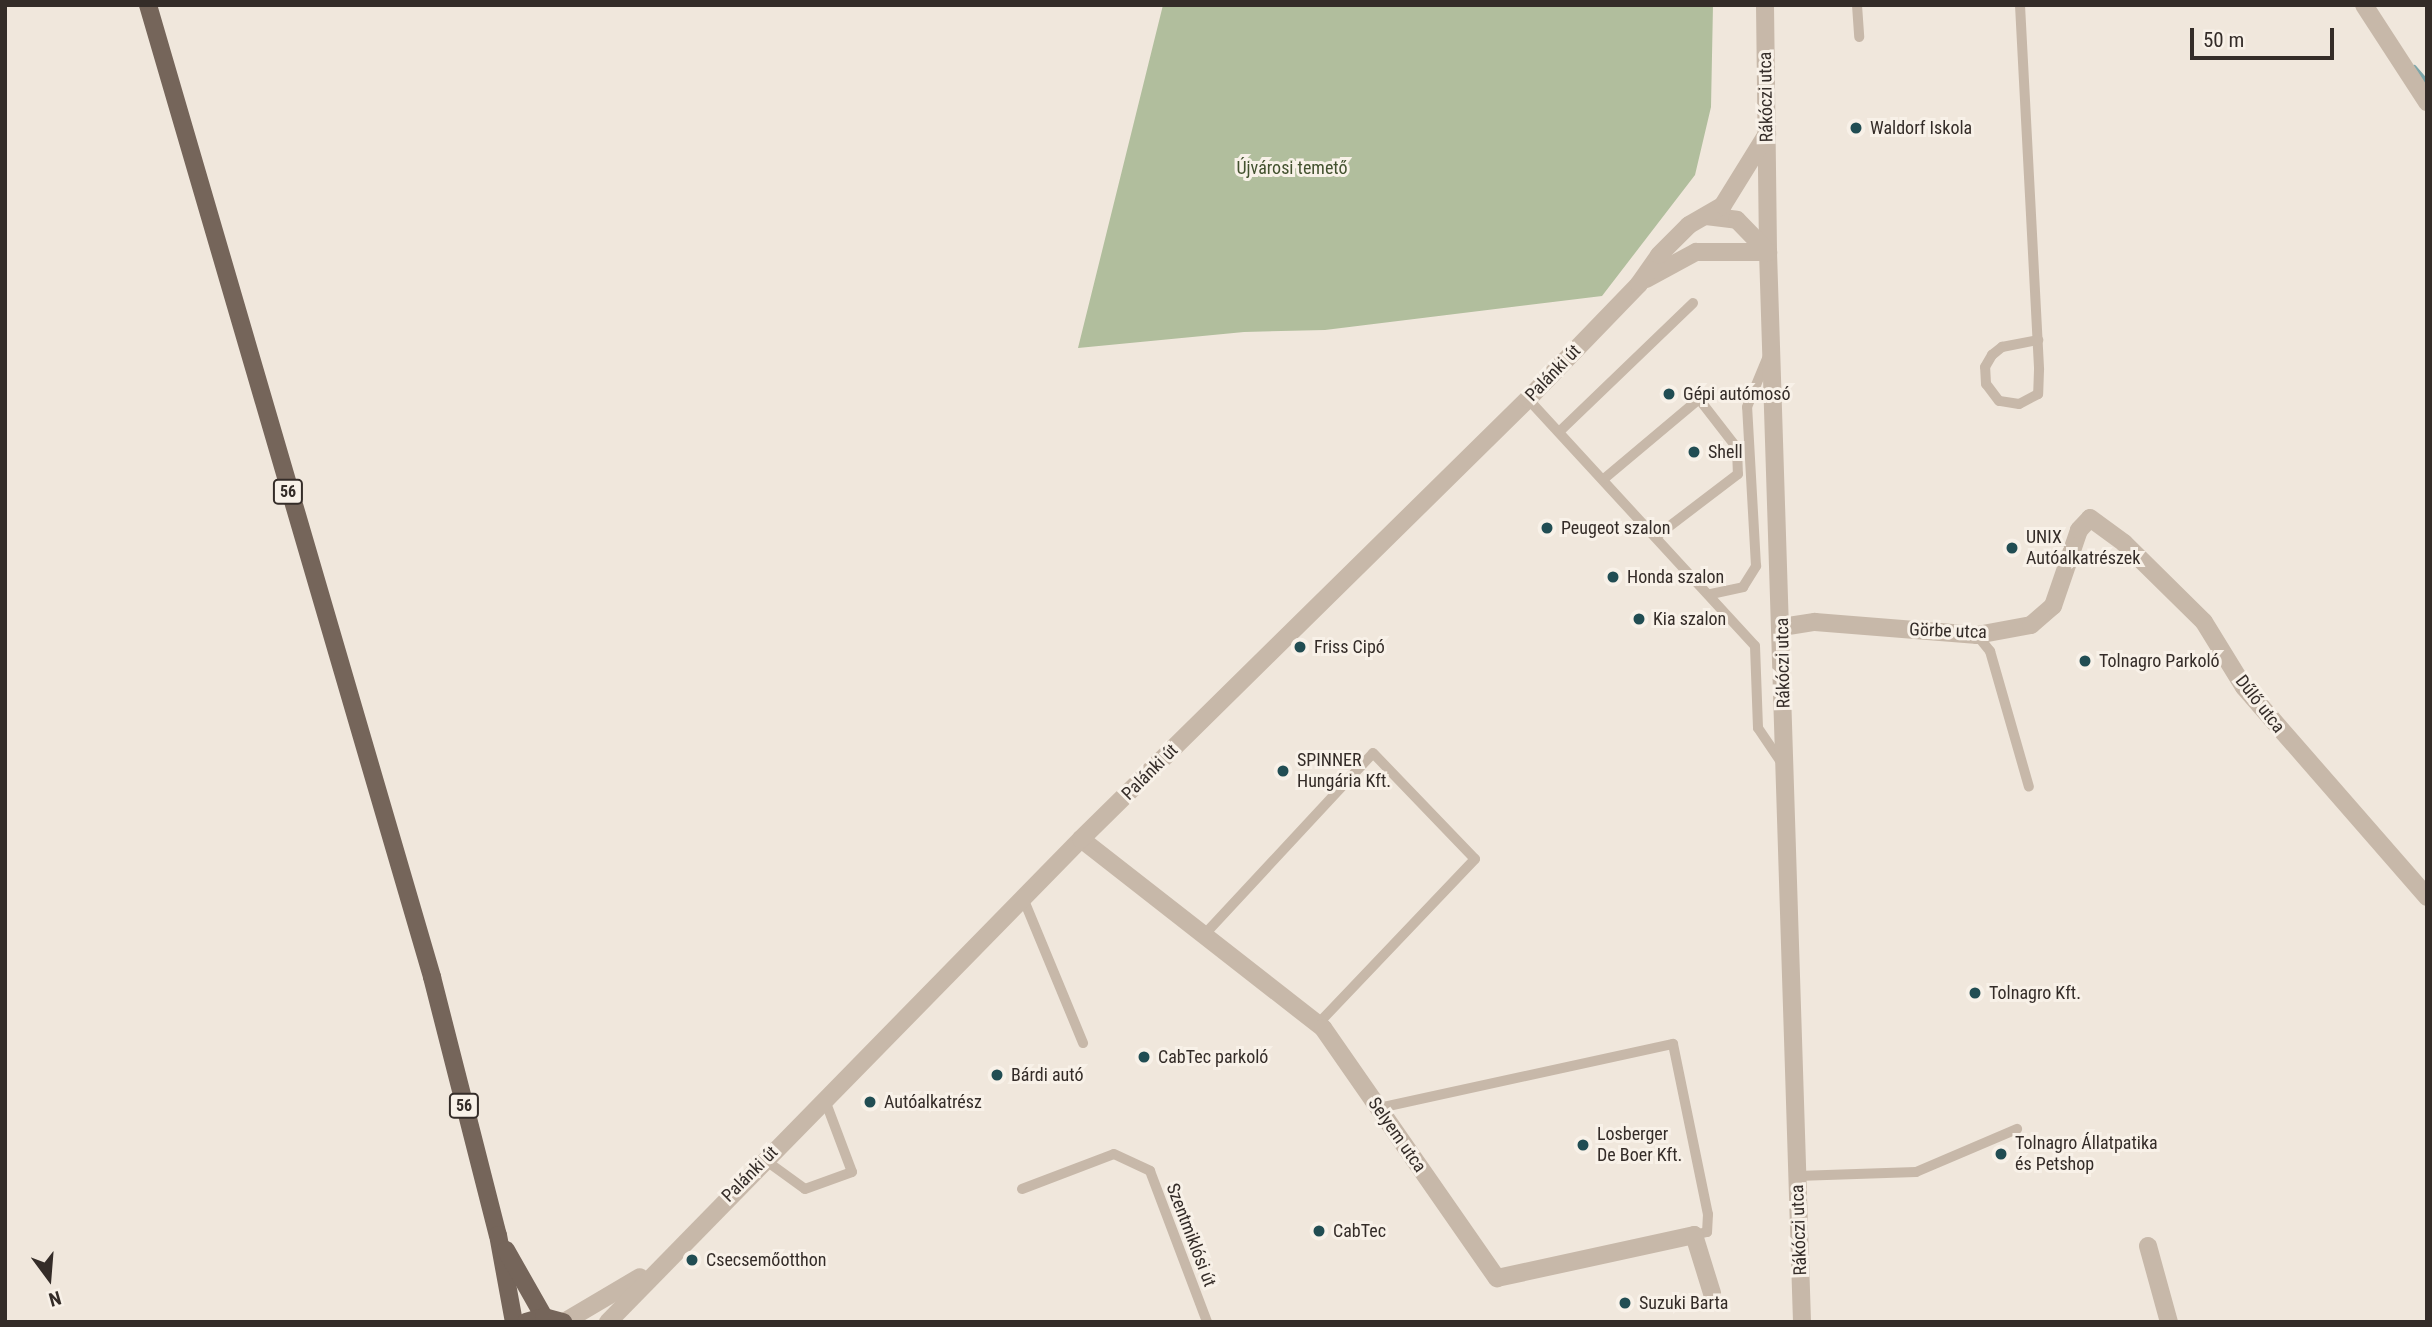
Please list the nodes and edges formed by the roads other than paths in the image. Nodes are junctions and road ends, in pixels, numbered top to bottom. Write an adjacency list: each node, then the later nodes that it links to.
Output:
1 (148, 5): 37 (main road, 56)
2 (1765, 5): 8 (street, Rákóczi utca)
3 (1857, 5): 6 (lane)
4 (2020, 5): 13 (lane)
5 (2364, 5): 7 (street)
6 (1859, 37)
7 (2427, 102)
8 (1767, 134): 9 (street, Palánki út); 10 (street, Rákóczi utca)
9 (1706, 216): 10 (street); 11 (street, Palánki út)
10 (1768, 252): 11 (street, Palánki út); 14 (street, Rákóczi utca)
11 (1639, 284): 15 (street, Palánki út)
12 (1693, 303): 16 (lane)
13 (2038, 341): 13 (lane)
14 (1772, 345): 20 (lane); 21 (street, Rákóczi utca)
15 (1528, 400): 16 (lane); 25 (street, Palánki út)
16 (1559, 432): 17 (lane)
17 (1605, 478): 19 (lane); 19 (lane)
18 (2090, 518): 22 (street, Görbe utca); 26 (street, Dűlő utca)
19 (1658, 536): 20 (lane)
20 (1711, 594): 23 (lane)
21 (1782, 627): 22 (street, Görbe utca); 23 (street, Rákóczi utca)
22 (1978, 635): 24 (lane)
23 (1786, 768): 35 (street, Rákóczi utca)
24 (2029, 787)
25 (1081, 839): 27 (street, Palánki út); 28 (street, Selyem utca)
26 (2427, 897)
27 (1023, 898): 30 (lane); 31 (street, Palánki út)
28 (1204, 935): 29 (street, Selyem utca); 29 (lane)
29 (1318, 1024): 32 (street, Selyem utca)
30 (1083, 1043)
31 (825, 1099): 34 (street, Palánki út); 34 (lane)
32 (1379, 1108): 38 (street, Selyem utca); 38 (lane)
33 (2017, 1129): 35 (lane)
34 (764, 1160): 40 (street, Palánki út)
35 (1797, 1176): 47 (street, Rákóczi utca)
36 (1023, 1189): 46 (lane, Szentmiklósi út)
37 (498, 1235): 42 (main road, 56); 43 (main road, 56)
38 (1694, 1235): 41 (street)
39 (2148, 1247): 48 (street)
40 (664, 1262): 44 (street, Palánki út); 45 (street, Palánki út)
41 (1712, 1293)
42 (535, 1320): 44 (main road, 56)
43 (514, 1322)
44 (564, 1322)
45 (608, 1322)
46 (1208, 1322)
47 (1802, 1322)
48 (2169, 1322)

